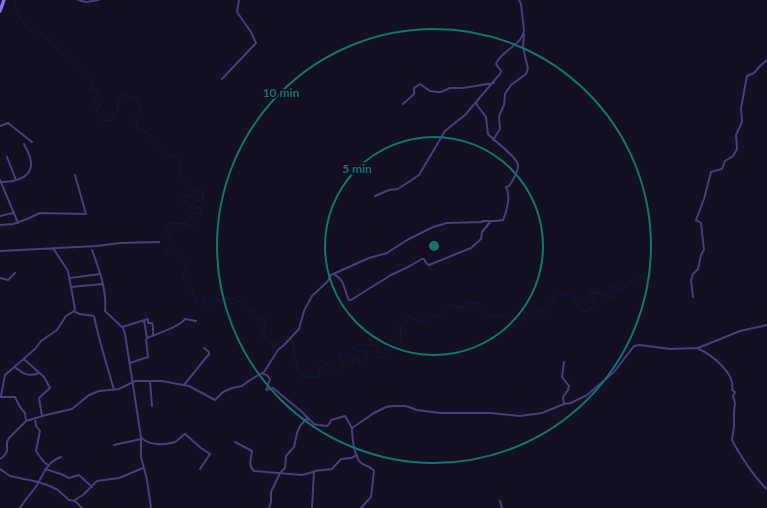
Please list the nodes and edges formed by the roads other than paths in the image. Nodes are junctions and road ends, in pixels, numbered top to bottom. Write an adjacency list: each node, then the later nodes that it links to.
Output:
1 (4, 0): 6 (street)
2 (78, 0): 3 (street)
3 (99, 0)
4 (239, 0): 9 (street)
5 (519, 0): 7 (street)
6 (0, 11)
7 (524, 32): 10 (street); 14 (street)
8 (767, 60): 38 (street)
9 (222, 79)
10 (494, 83): 11 (street); 12 (street)
11 (476, 102): 14 (street); 21 (street)
12 (403, 104)
13 (0, 126): 15 (street)
14 (493, 140): 24 (street)
15 (32, 142)
16 (24, 144): 19 (street)
17 (7, 157): 19 (street)
18 (75, 175): 25 (street)
19 (16, 180): 20 (street)
20 (1, 181): 22 (street)
21 (376, 196)
22 (13, 213): 23 (street); 25 (street)
23 (0, 216)
24 (491, 221): 33 (street); 33 (street)
25 (18, 223): 26 (street)
26 (0, 225)
27 (159, 242): 28 (street)
28 (54, 248): 30 (street); 35 (street)
29 (92, 250): 32 (street)
30 (0, 251)
31 (16, 273): 34 (street)
32 (100, 274): 35 (street); 36 (street)
33 (335, 274): 53 (street)
34 (0, 278)
35 (70, 278): 37 (street)
36 (103, 284): 37 (street); 43 (street)
37 (71, 287): 39 (street)
38 (693, 297)
39 (74, 311): 48 (street); 57 (street)
40 (144, 320): 43 (street); 44 (street); 45 (street)
41 (196, 321): 44 (street)
42 (767, 325): 47 (street)
43 (122, 327): 50 (street)
44 (153, 336): 45 (street)
45 (147, 338): 50 (street)
46 (204, 348): 56 (street)
47 (698, 348): 59 (street); 83 (street)
48 (24, 359): 51 (street); 52 (street)
49 (564, 362): 59 (street)
50 (130, 363): 55 (street)
51 (15, 367): 52 (street); 58 (street)
52 (39, 373): 61 (street)
53 (262, 374): 56 (street); 62 (street)
54 (150, 380): 55 (street); 56 (street); 60 (street)
55 (132, 382): 57 (street); 68 (street)
56 (184, 385)
57 (114, 390): 61 (street)
58 (0, 397): 64 (street)
59 (564, 404): 67 (street)
60 (152, 406)
61 (42, 416): 63 (street)
62 (306, 416): 65 (street); 66 (street)
63 (35, 418): 64 (street); 74 (street)
64 (27, 420): 73 (street)
65 (306, 420): 66 (street); 80 (street)
66 (310, 420): 67 (street)
67 (352, 428): 71 (street)
68 (141, 439): 70 (street); 75 (street); 78 (street)
69 (235, 442): 80 (street)
70 (114, 445)
71 (357, 455): 79 (street); 91 (street)
72 (61, 457): 74 (street)
73 (0, 459)
74 (48, 466): 77 (street)
75 (143, 468): 82 (street); 88 (street)
76 (0, 469): 81 (street)
77 (45, 469): 81 (street); 82 (street)
78 (200, 469)
79 (313, 472): 80 (street); 90 (street)
80 (280, 473): 89 (street)
81 (38, 482): 84 (street); 86 (street)
82 (92, 487): 84 (street)
83 (767, 489)
84 (73, 501): 87 (street)
85 (500, 501): 92 (street)
86 (20, 508)
87 (82, 508)
88 (150, 508)
89 (269, 508)
90 (312, 508)
91 (361, 508)
92 (502, 508)

